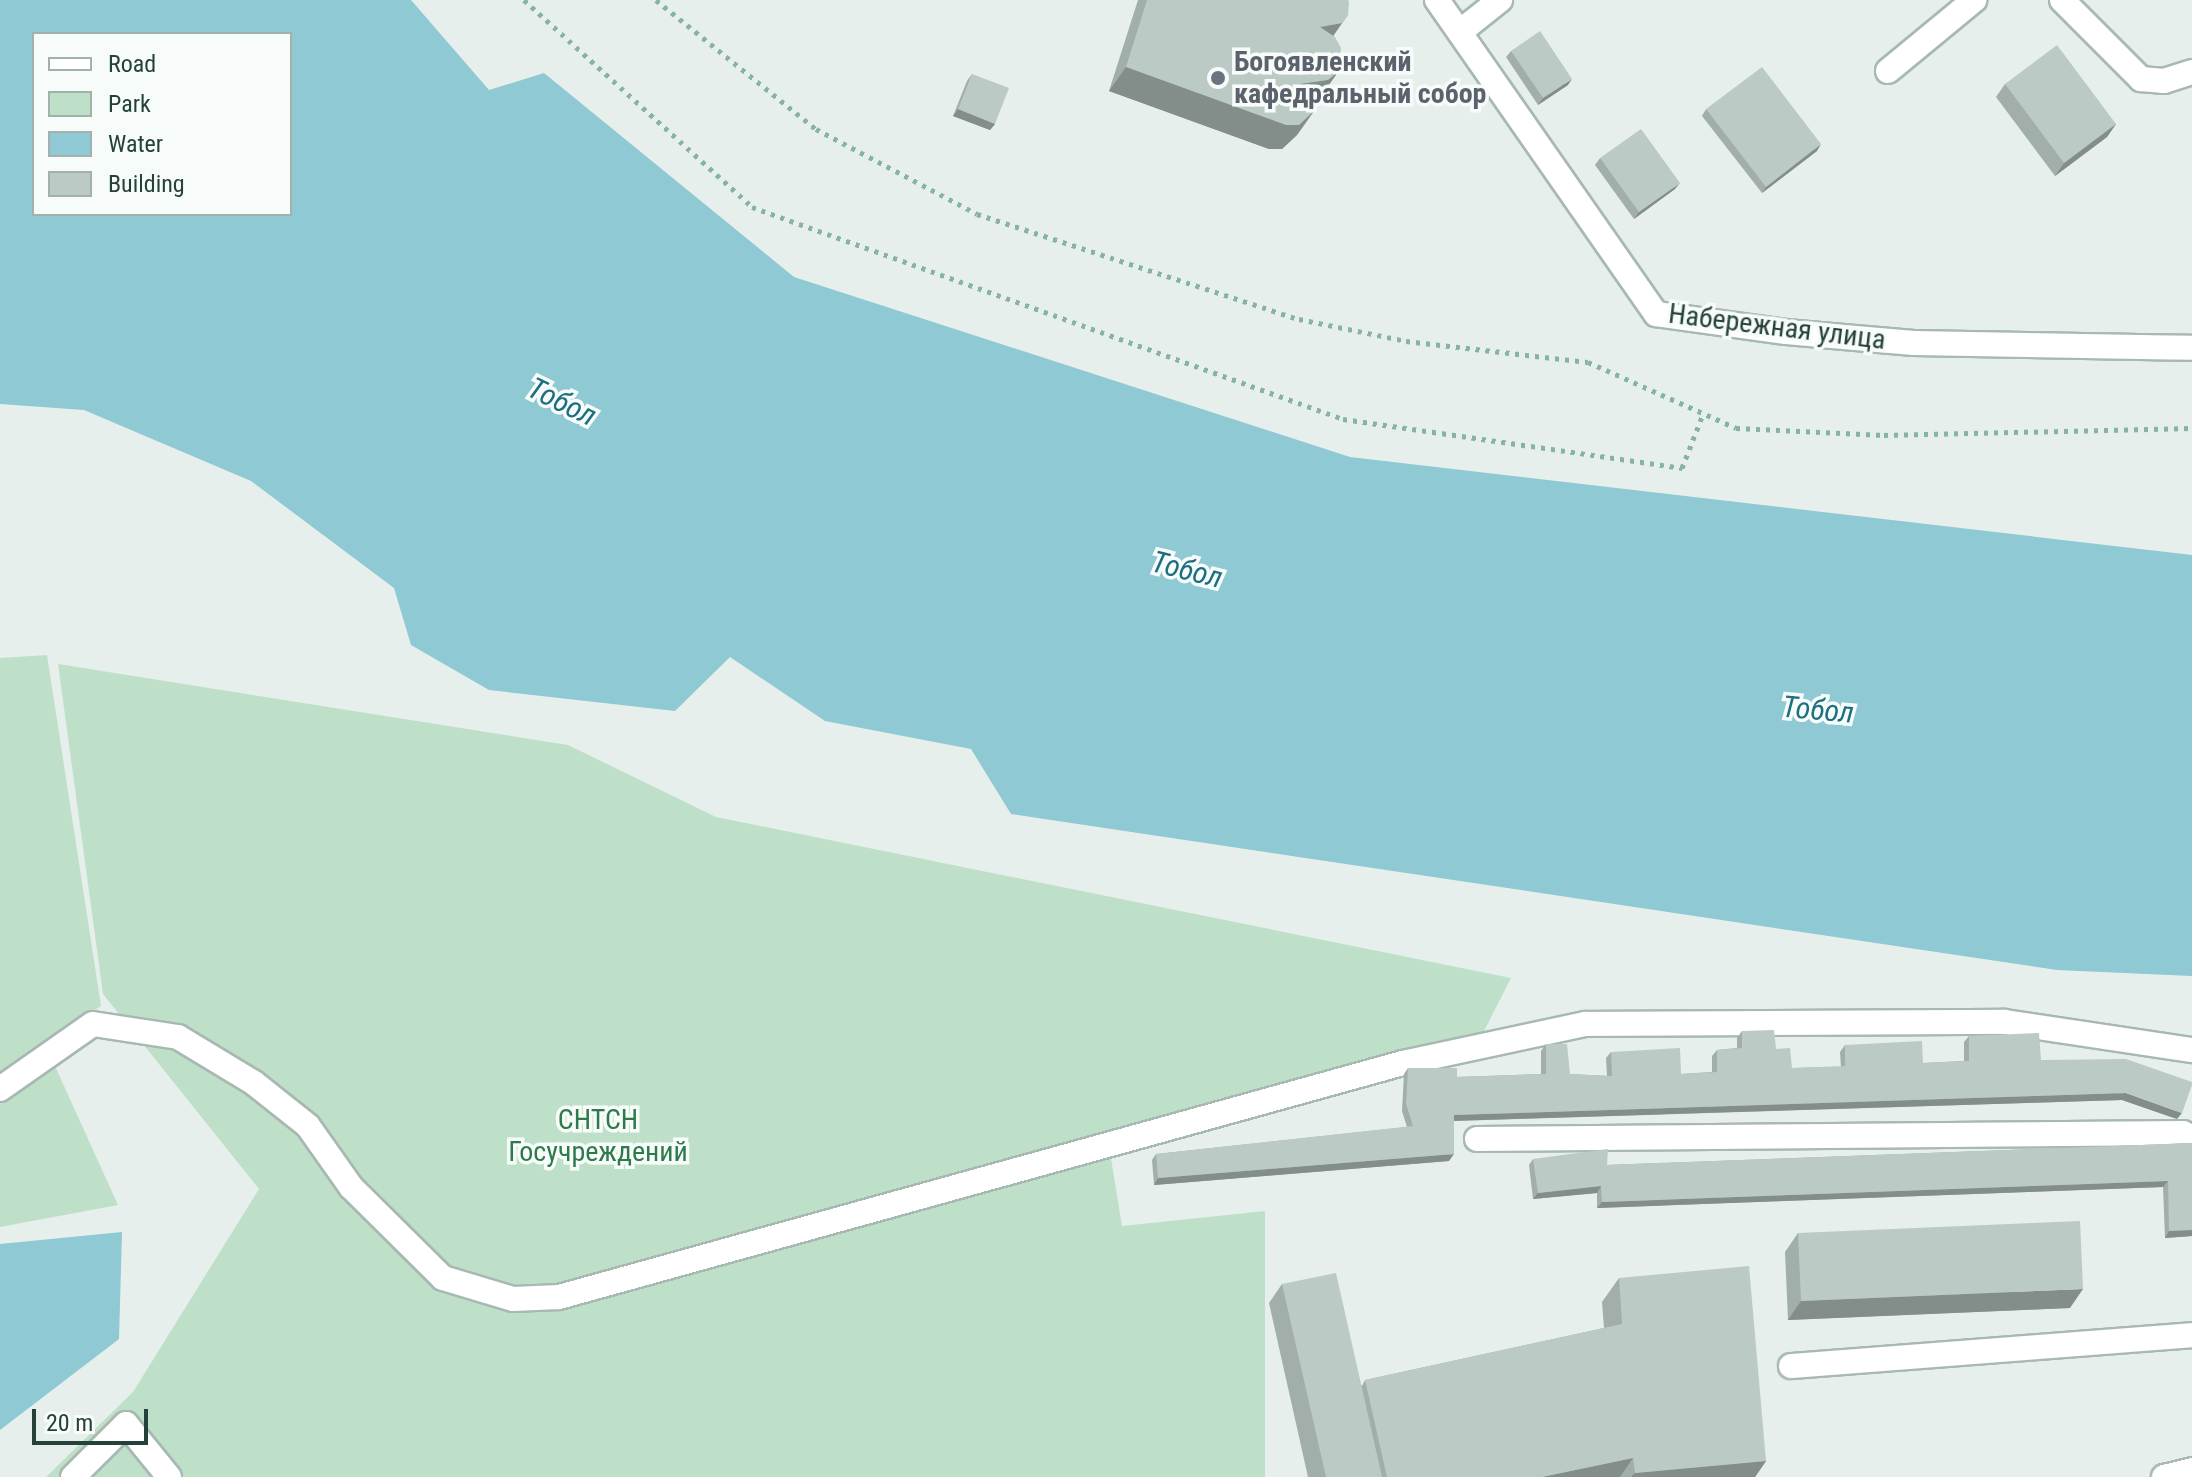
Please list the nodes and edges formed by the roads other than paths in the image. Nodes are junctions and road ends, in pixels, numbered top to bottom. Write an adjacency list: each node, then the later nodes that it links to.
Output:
1 (1437, 0): 5 (street, Набережная улица)
2 (1500, 0): 5 (street)
3 (1974, 0): 6 (street)
4 (2072, 3): 7 (street)
5 (1461, 31): 8 (street, Набережная улица)
6 (1888, 71)
7 (2192, 72)
8 (2192, 348)
9 (2192, 1050): 10 (street)
10 (0, 1087)
11 (2192, 1138): 12 (street)
12 (1477, 1139)
13 (2192, 1335): 14 (street)
14 (1791, 1366)
15 (2192, 1470): 18 (street)
16 (73, 1477): 17 (street)
17 (169, 1477)
18 (2164, 1477)

